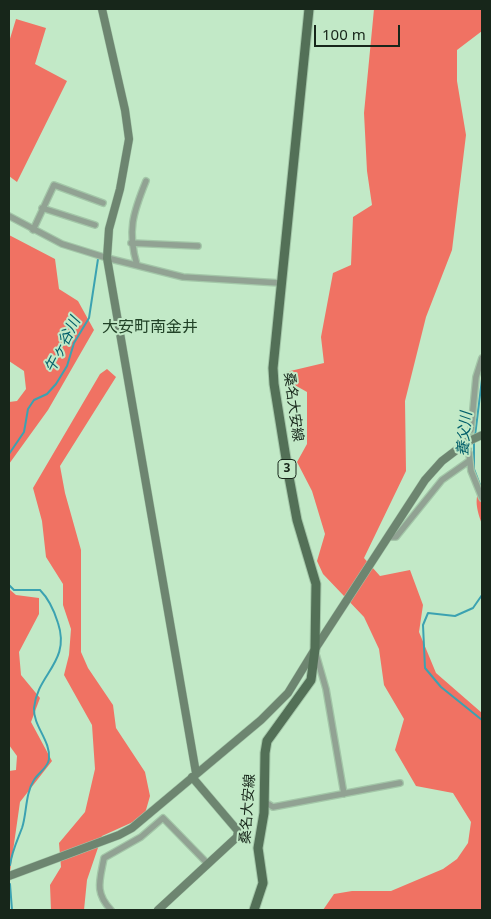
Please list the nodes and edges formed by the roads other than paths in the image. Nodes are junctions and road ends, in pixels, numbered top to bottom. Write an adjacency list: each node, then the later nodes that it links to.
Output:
1 (102, 9): 11 (street)
2 (309, 9): 13 (main road, 桑名大安線 / 3)
3 (146, 181): 9 (street)
4 (103, 204): 5 (street)
5 (42, 208): 7 (street); 8 (street)
6 (9, 216): 8 (street)
7 (95, 226)
8 (33, 230): 11 (street)
9 (130, 243): 10 (street); 12 (street)
10 (198, 246)
11 (107, 258): 12 (street); 22 (street)
12 (137, 265): 13 (street)
13 (280, 283): 21 (main road, 桑名大安線 / 3)
14 (482, 358): 15 (street)
15 (472, 430)
16 (482, 435): 20 (street, bridge)
17 (469, 453): 18 (street)
18 (469, 461): 19 (street); 20 (street)
19 (482, 498)
20 (390, 535): 21 (street)
21 (315, 649): 22 (street); 24 (street); 25 (main road, 桑名大安線 / 3)
22 (194, 775): 26 (street); 27 (street)
23 (400, 783): 24 (street)
24 (344, 794): 25 (street)
25 (265, 802): 30 (main road, 桑名大安線 / 3)
26 (208, 864): 28 (street); 29 (street)
27 (9, 876)
28 (161, 909)
29 (111, 910)
30 (254, 910)

